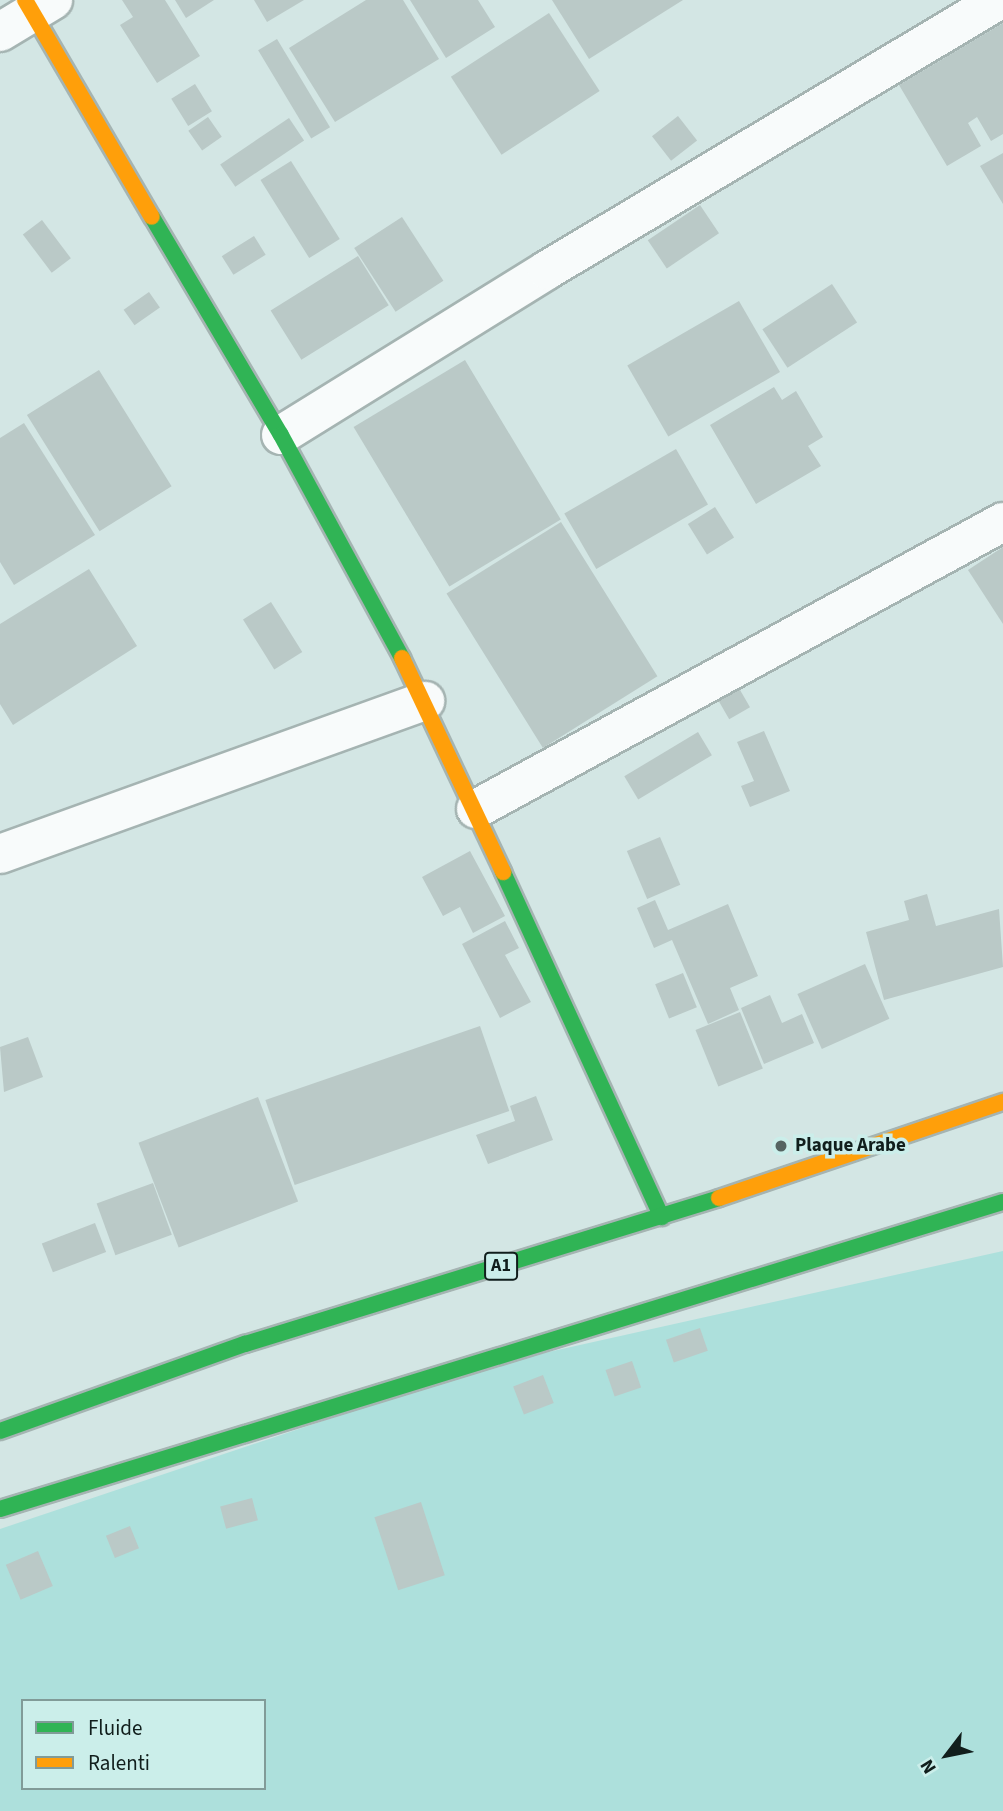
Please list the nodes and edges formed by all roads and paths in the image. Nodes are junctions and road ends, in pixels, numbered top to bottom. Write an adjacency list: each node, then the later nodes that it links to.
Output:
1 (999, 0): 4 (street)
2 (36, 4): 3 (street); 4 (main road)
3 (0, 32)
4 (281, 435): 6 (main road)
5 (1003, 522): 7 (street)
6 (425, 701): 7 (main road); 8 (street)
7 (476, 809): 11 (main road)
8 (0, 854)
9 (1003, 1102): 11 (main road, A1)
10 (1003, 1202): 13 (main road)
11 (662, 1217): 12 (main road, A1)
12 (0, 1431)
13 (0, 1509)

